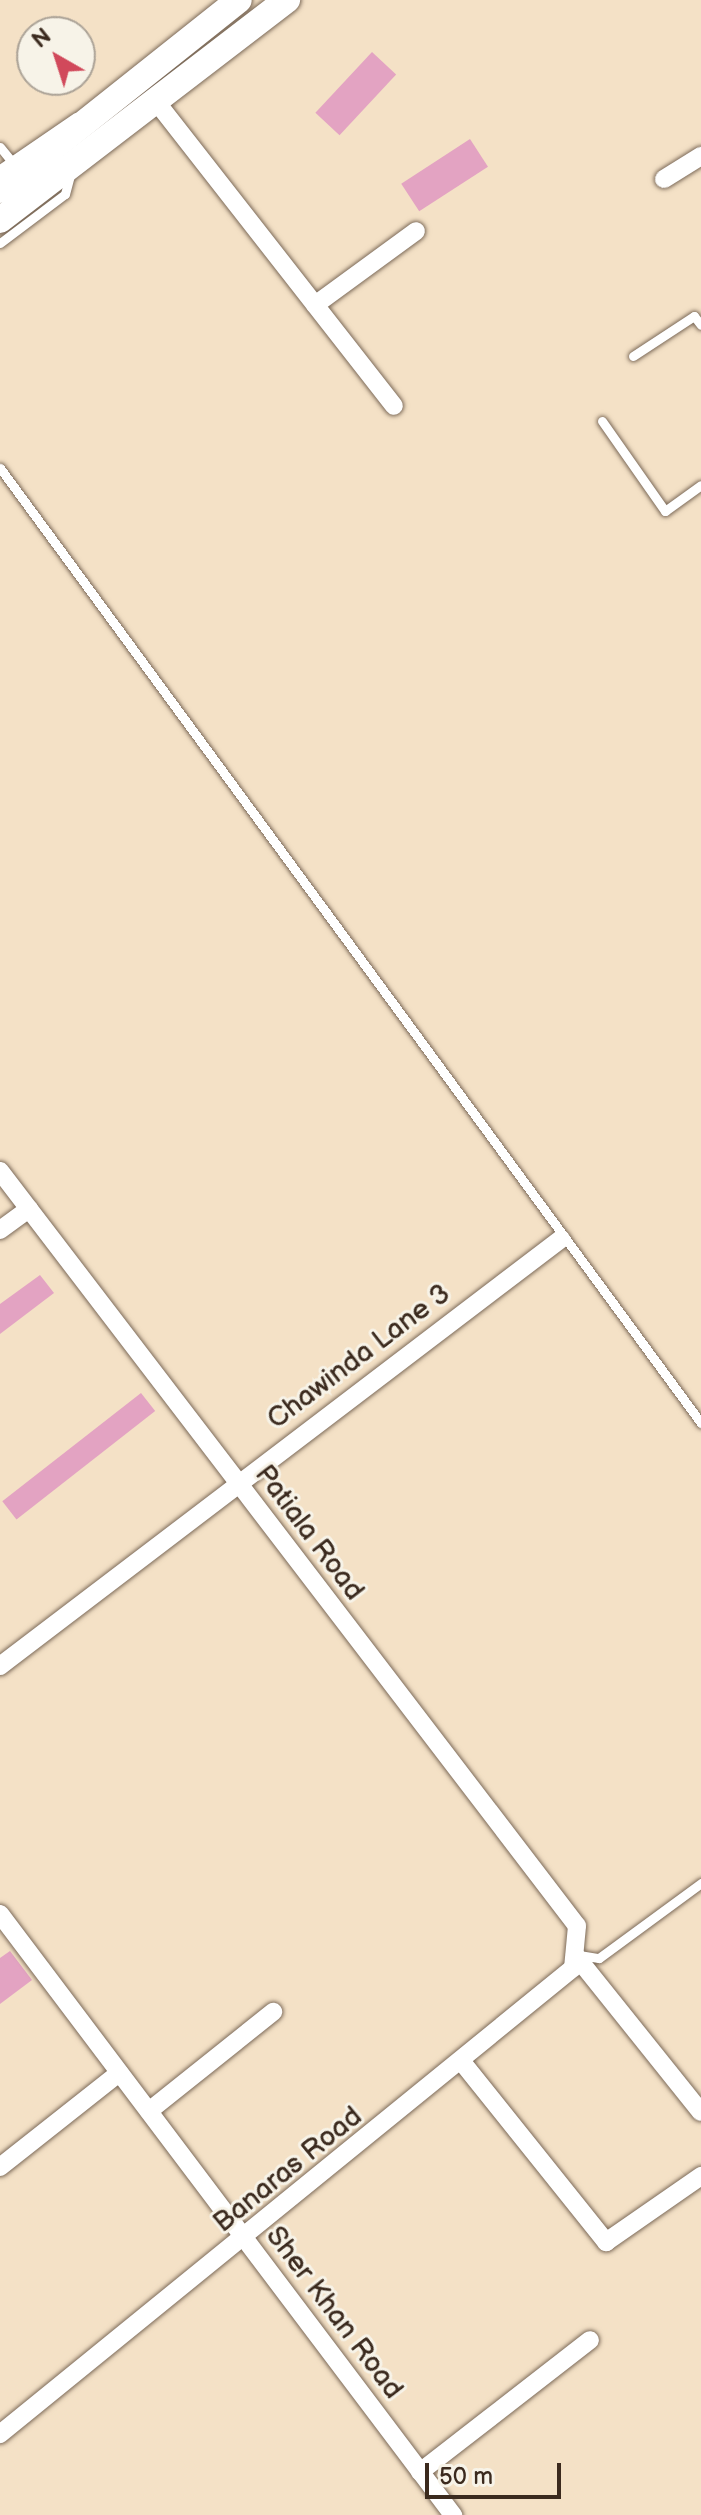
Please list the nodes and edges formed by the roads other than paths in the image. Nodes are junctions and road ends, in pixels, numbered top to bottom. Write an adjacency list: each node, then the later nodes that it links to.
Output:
1 (239, 0): 7 (main road)
2 (287, 0): 3 (main road)
3 (155, 100): 6 (main road); 13 (street)
4 (0, 147): 7 (lane)
5 (701, 156): 8 (street)
6 (72, 165): 10 (main road); 12 (lane)
7 (11, 168): 9 (main road)
8 (664, 179)
9 (0, 190)
10 (0, 220)
11 (416, 231): 13 (street)
12 (0, 243)
13 (315, 305): 16 (street)
14 (701, 325): 15 (lane)
15 (633, 356)
16 (394, 406)
17 (602, 421): 19 (lane)
18 (0, 468): 23 (lane)
19 (701, 485)
20 (0, 1171): 21 (street, Patiala Road)
21 (29, 1209): 22 (street); 25 (street, Patiala Road)
22 (0, 1230)
23 (561, 1239): 24 (lane); 25 (street, Chawinda Lane 3)
24 (701, 1423)
25 (237, 1484): 26 (street, Chawinda Lane 3); 30 (street, Patiala Road)
26 (0, 1666)
27 (701, 1883): 30 (lane)
28 (0, 1914): 29 (street, Sher Khan Road)
29 (6, 1935): 33 (street, Sher Khan Road)
30 (575, 1955): 32 (street, Banaras Road); 35 (street)
31 (273, 2012): 34 (street)
32 (462, 2062): 37 (street); 38 (street, Banaras Road)
33 (119, 2073): 34 (street, Sher Khan Road); 36 (street)
34 (149, 2111): 38 (street, Sher Khan Road)
35 (701, 2112)
36 (0, 2167)
37 (701, 2176)
38 (244, 2242): 40 (street, Banaras Road); 41 (street, Sher Khan Road)
39 (590, 2340): 41 (street)
40 (0, 2434)
41 (420, 2472): 42 (street, Sher Khan Road)
42 (453, 2515)

